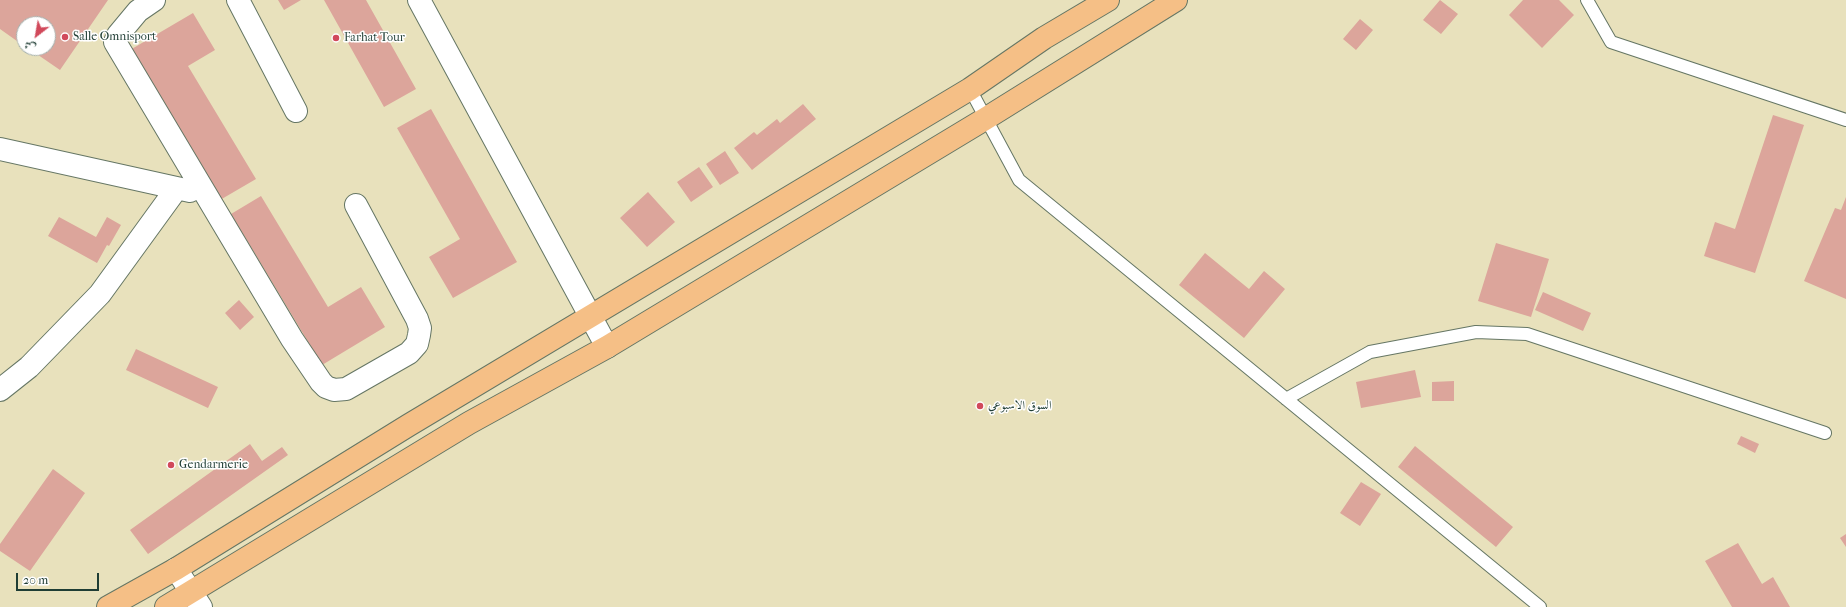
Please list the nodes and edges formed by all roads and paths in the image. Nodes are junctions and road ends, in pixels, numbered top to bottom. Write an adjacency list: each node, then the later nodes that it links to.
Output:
1 (154, 0): 13 (street)
2 (238, 0): 8 (street)
3 (419, 0): 15 (street)
4 (1108, 0): 7 (main road)
5 (1176, 0): 9 (main road)
6 (1587, 0): 10 (lane)
7 (970, 89): 9 (lane); 15 (main road)
8 (296, 111)
9 (985, 119): 16 (main road); 18 (lane)
10 (1846, 120)
11 (0, 149): 12 (street)
12 (177, 188): 13 (street); 17 (street)
13 (205, 194): 14 (street)
14 (356, 205)
15 (591, 316): 16 (street); 20 (main road)
16 (607, 347): 21 (main road)
17 (0, 390)
18 (1286, 399): 19 (lane); 24 (lane)
19 (1825, 433)
20 (176, 569): 21 (street); 22 (main road)
21 (196, 600): 23 (main road)
22 (108, 607)
23 (166, 607)
24 (1540, 607)

